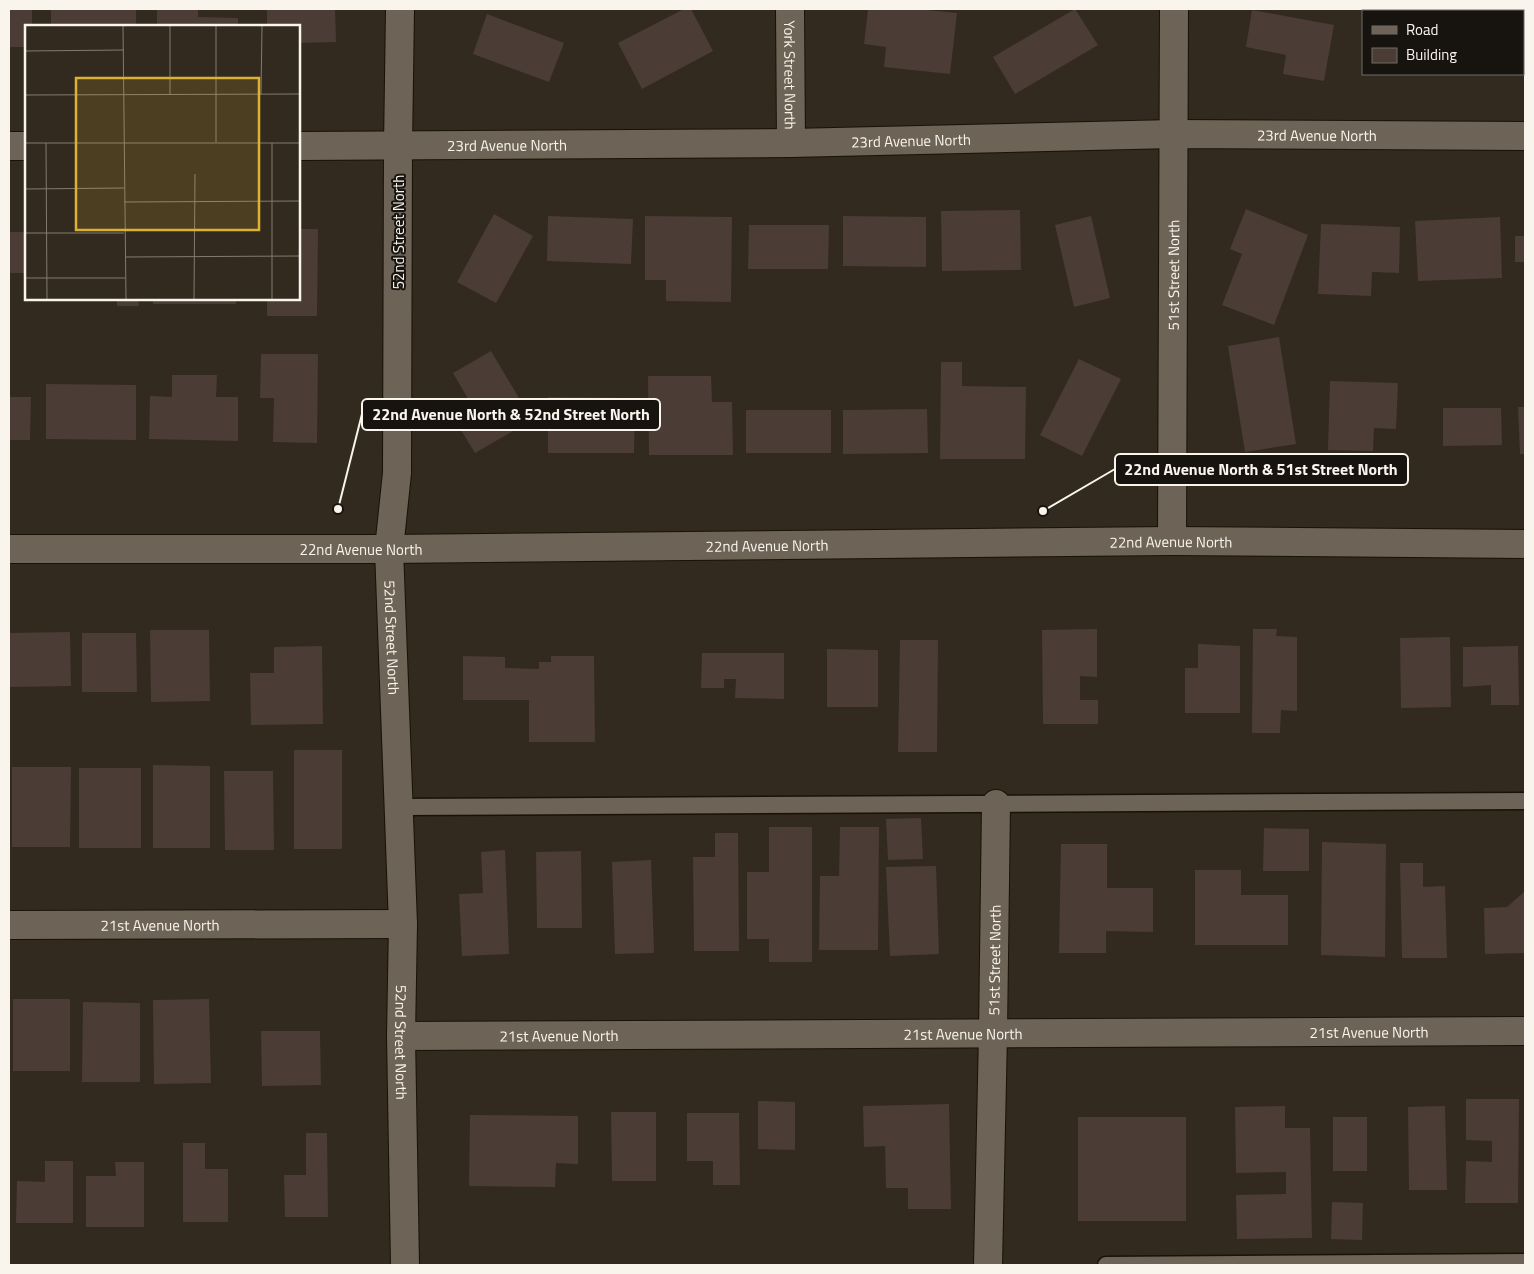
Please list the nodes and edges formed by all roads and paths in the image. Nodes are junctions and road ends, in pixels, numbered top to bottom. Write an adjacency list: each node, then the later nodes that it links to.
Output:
1 (400, 9): 10 (street, 52nd Street North)
2 (790, 9): 6 (street, York Street North)
3 (1174, 9): 4 (street, 51st Street North)
4 (1174, 134): 5 (street, 23rd Avenue North); 6 (street, 23rd Avenue North); 11 (street, 51st Street North)
5 (1525, 136)
6 (791, 143): 10 (street, 23rd Avenue North)
7 (9, 146): 8 (street)
8 (25, 146)
9 (300, 146): 10 (street, 23rd Avenue North)
10 (398, 147): 14 (street, 52nd Street North)
11 (1172, 541): 12 (street, 22nd Avenue North); 14 (street, 22nd Avenue North)
12 (1525, 544)
13 (9, 549): 14 (street, 22nd Avenue North)
14 (389, 549): 17 (street, 52nd Street North)
15 (1525, 801): 16 (lane)
16 (996, 804): 17 (lane); 21 (street, 51st Street North)
17 (399, 807): 18 (street, 52nd Street North)
18 (403, 924): 19 (street, 21st Avenue North); 22 (street, 52nd Street North)
19 (9, 925)
20 (1525, 1031): 21 (street, 21st Avenue North)
21 (993, 1034): 22 (street, 21st Avenue North); 25 (street, 51st Street North)
22 (401, 1036): 24 (street, 52nd Street North)
23 (1525, 1262): 26 (lane)
24 (405, 1265)
25 (988, 1265)
26 (1106, 1265)

